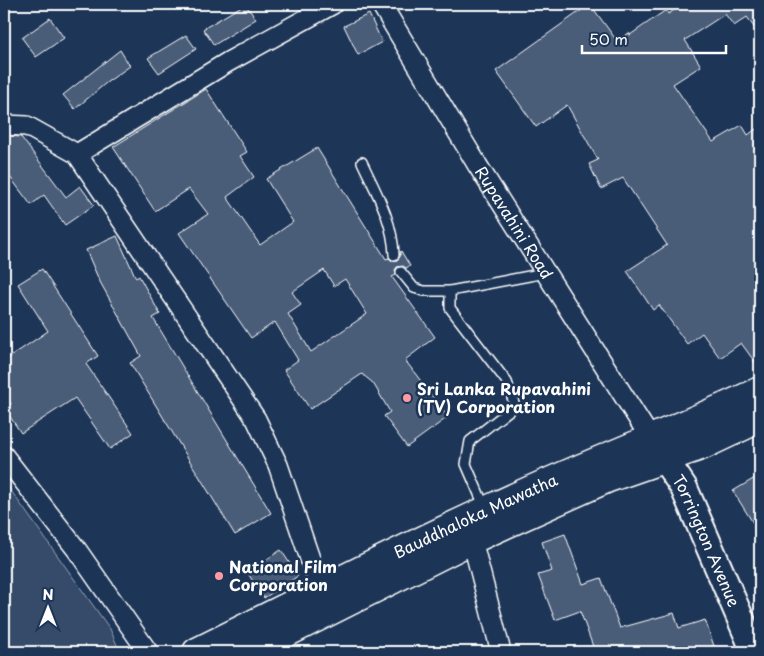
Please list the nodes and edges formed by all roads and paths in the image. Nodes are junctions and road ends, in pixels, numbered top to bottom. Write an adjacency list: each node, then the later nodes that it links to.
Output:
1 (333, 4): 4 (street)
2 (381, 4): 8 (street, Rupavahini Road)
3 (4, 124): 4 (street)
4 (78, 154): 16 (street)
5 (362, 162): 6 (lane)
6 (394, 255)
7 (401, 272): 9 (lane)
8 (545, 273): 9 (lane); 12 (street, Rupavahini Road)
9 (450, 290): 14 (lane)
10 (760, 391): 12 (main road, Bauddhaloka Mawatha)
11 (760, 418): 12 (main road, Bauddhaloka Mawatha)
12 (658, 449): 14 (main road, Bauddhaloka Mawatha); 15 (main road, Bauddhaloka Mawatha); 21 (main road, Torrington Avenue)
13 (4, 456): 17 (street)
14 (486, 510): 16 (main road, Bauddhaloka Mawatha)
15 (472, 540): 19 (main road, Bauddhaloka Mawatha); 20 (street)
16 (321, 591): 18 (main road, Bauddhaloka Mawatha)
17 (148, 652)
18 (197, 652)
19 (248, 652)
20 (501, 652)
21 (755, 652)

